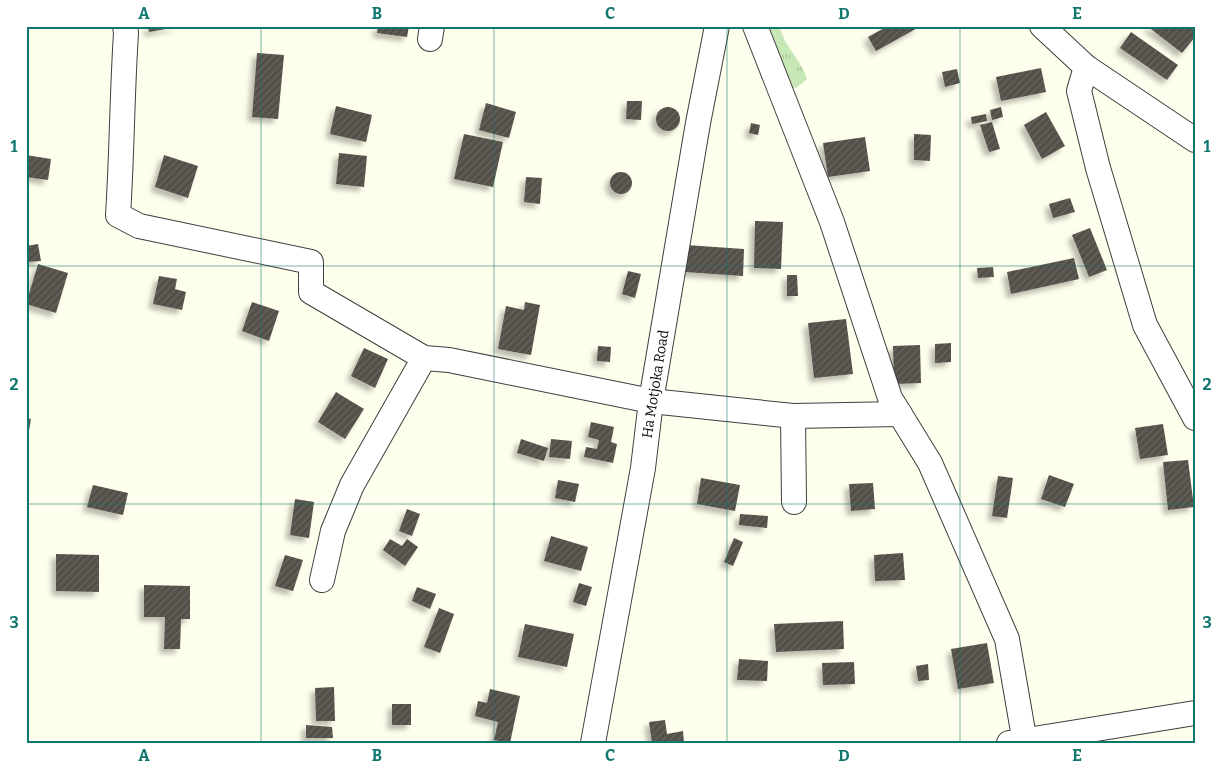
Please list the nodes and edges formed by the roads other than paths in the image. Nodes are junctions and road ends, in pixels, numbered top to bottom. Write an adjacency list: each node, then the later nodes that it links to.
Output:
1 (125, 26): 7 (street)
2 (717, 26): 8 (street, Ha Motjoka Road)
3 (755, 26): 9 (street)
4 (1042, 26): 5 (street)
5 (1086, 67): 6 (street); 11 (street)
6 (1195, 140)
7 (424, 358): 8 (street); 13 (street)
8 (650, 401): 10 (street); 16 (street, Ha Motjoka Road)
9 (900, 414): 10 (street); 15 (street)
10 (793, 416): 12 (street)
11 (1195, 418)
12 (794, 502)
13 (322, 580)
14 (1195, 713): 15 (street)
15 (1020, 742)
16 (593, 743)

